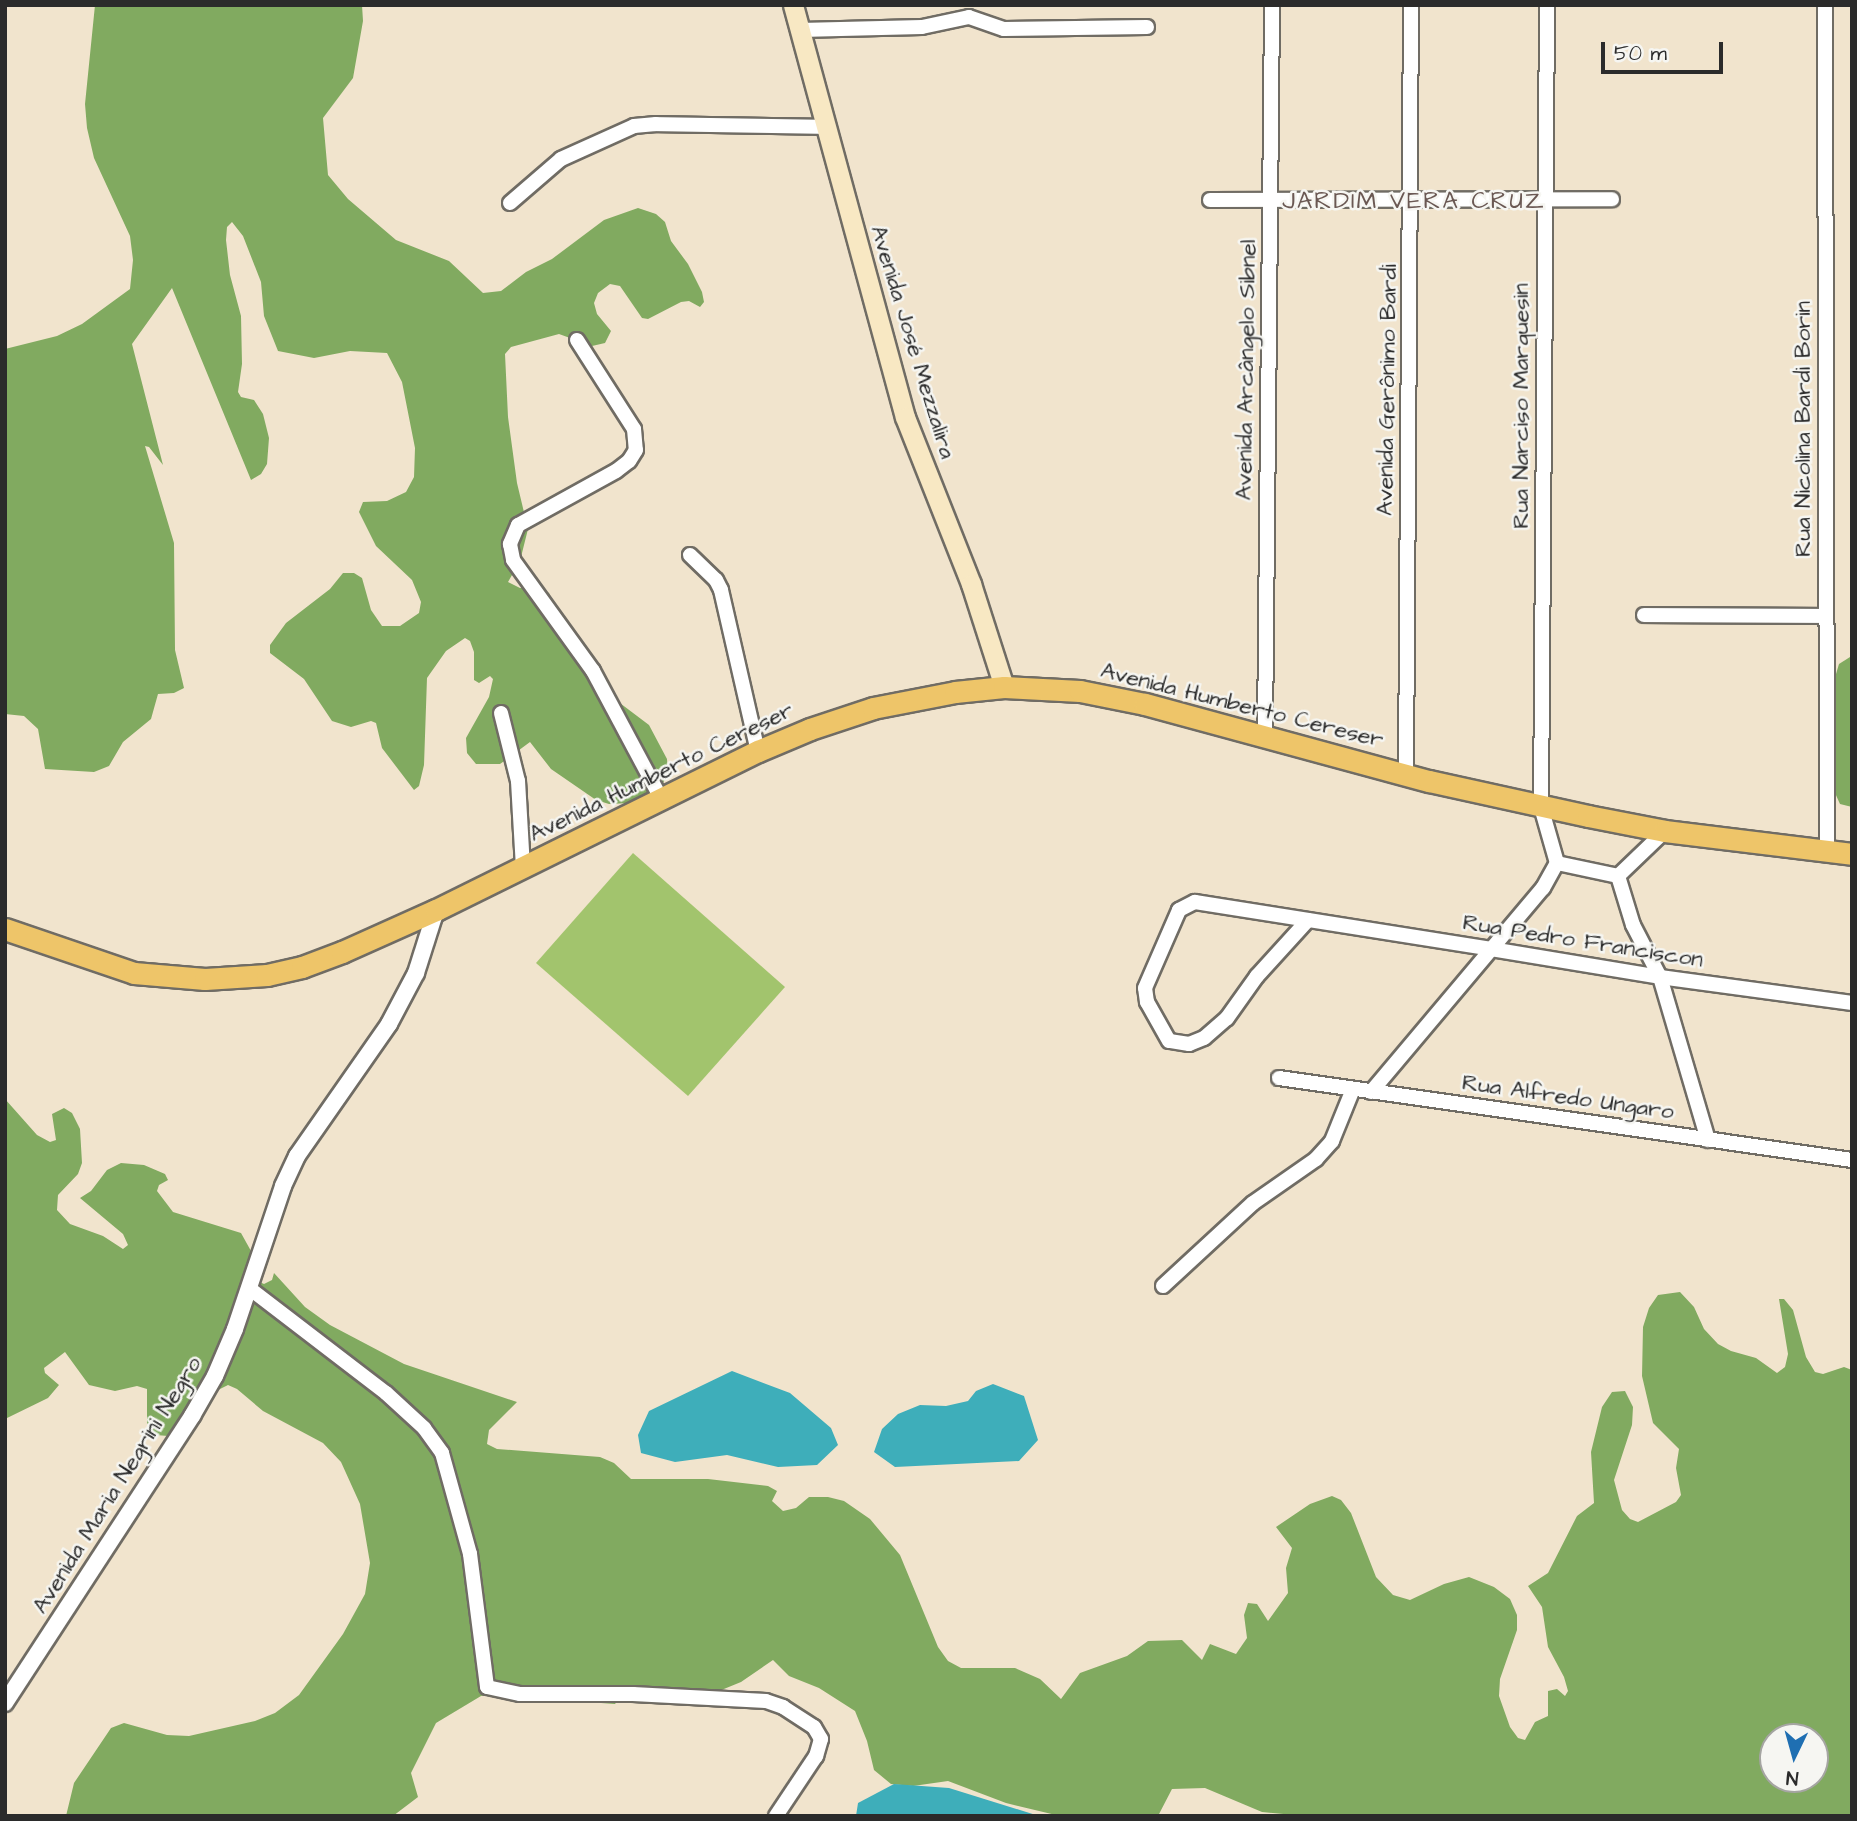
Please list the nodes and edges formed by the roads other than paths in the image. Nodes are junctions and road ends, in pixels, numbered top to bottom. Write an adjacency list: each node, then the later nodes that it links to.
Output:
1 (794, 5): 7 (main road, Avenida José Mezzalira)
2 (1272, 5): 9 (street, Avenida Arcângelo Sibnel)
3 (1410, 5): 13 (street, Avenida Gerônimo Bardi)
4 (1546, 5): 10 (street, Rua Narciso Marquesin)
5 (1825, 5): 18 (street, Rua Nicolina Bardi Borin)
6 (1147, 27): 7 (street)
7 (800, 30): 8 (main road, Avenida José Mezzalira)
8 (826, 127): 14 (street); 19 (main road, Avenida José Mezzalira)
9 (1270, 199): 12 (street); 13 (street); 21 (street, Avenida Arcângelo Sibnel)
10 (1545, 199): 11 (street); 13 (street); 25 (street, Rua Narciso Marquesin)
11 (1612, 199)
12 (1210, 200)
13 (1412, 200): 23 (street, Avenida Gerônimo Bardi)
14 (510, 203)
15 (576, 340): 24 (street)
16 (690, 555): 22 (street)
17 (1644, 615): 18 (street)
18 (1826, 616): 27 (street, Rua Nicolina Bardi Borin)
19 (1003, 687): 21 (main road, Avenida Humberto Cereser); 22 (main road, Avenida Humberto Cereser)
20 (501, 713): 30 (street)
21 (1265, 735): 23 (main road, Avenida Humberto Cereser)
22 (758, 751): 24 (main road, Avenida Humberto Cereser)
23 (1406, 775): 25 (main road, Avenida Humberto Cereser)
24 (662, 800): 30 (main road, Avenida Humberto Cereser)
25 (1541, 807): 26 (main road, Avenida Humberto Cereser); 29 (street, Rua Narciso Marquesin)
26 (1665, 831): 27 (main road, Avenida Humberto Cereser); 31 (street)
27 (1827, 852): 28 (main road, Avenida Humberto Cereser)
28 (1852, 854)
29 (1558, 863): 31 (street); 36 (street)
30 (523, 867): 32 (main road, Avenida Humberto Cereser)
31 (1618, 876): 38 (street)
32 (436, 910): 37 (main road, Avenida Humberto Cereser); 46 (street, Avenida Maria Negrini Negro)
33 (1308, 920): 33 (street, Rua Pedro Franciscon); 36 (street, Rua Pedro Franciscon)
34 (5, 929): 37 (main road, Avenida Humberto Cereser)
35 (5, 943): 37 (main road)
36 (1491, 949): 38 (street, Rua Pedro Franciscon); 42 (street)
37 (123, 969)
38 (1660, 977): 39 (street, Rua Pedro Franciscon); 43 (street)
39 (1852, 1003)
40 (1279, 1078): 41 (street, Rua Alfredo Ungaro)
41 (1353, 1089): 42 (street, Rua Alfredo Ungaro); 45 (street)
42 (1371, 1092): 43 (street, Rua Alfredo Ungaro)
43 (1708, 1140): 44 (street, Rua Alfredo Ungaro)
44 (1852, 1160)
45 (1163, 1286)
46 (249, 1288): 47 (street, Avenida Maria Negrini Negro); 48 (street)
47 (5, 1703)
48 (776, 1816)

